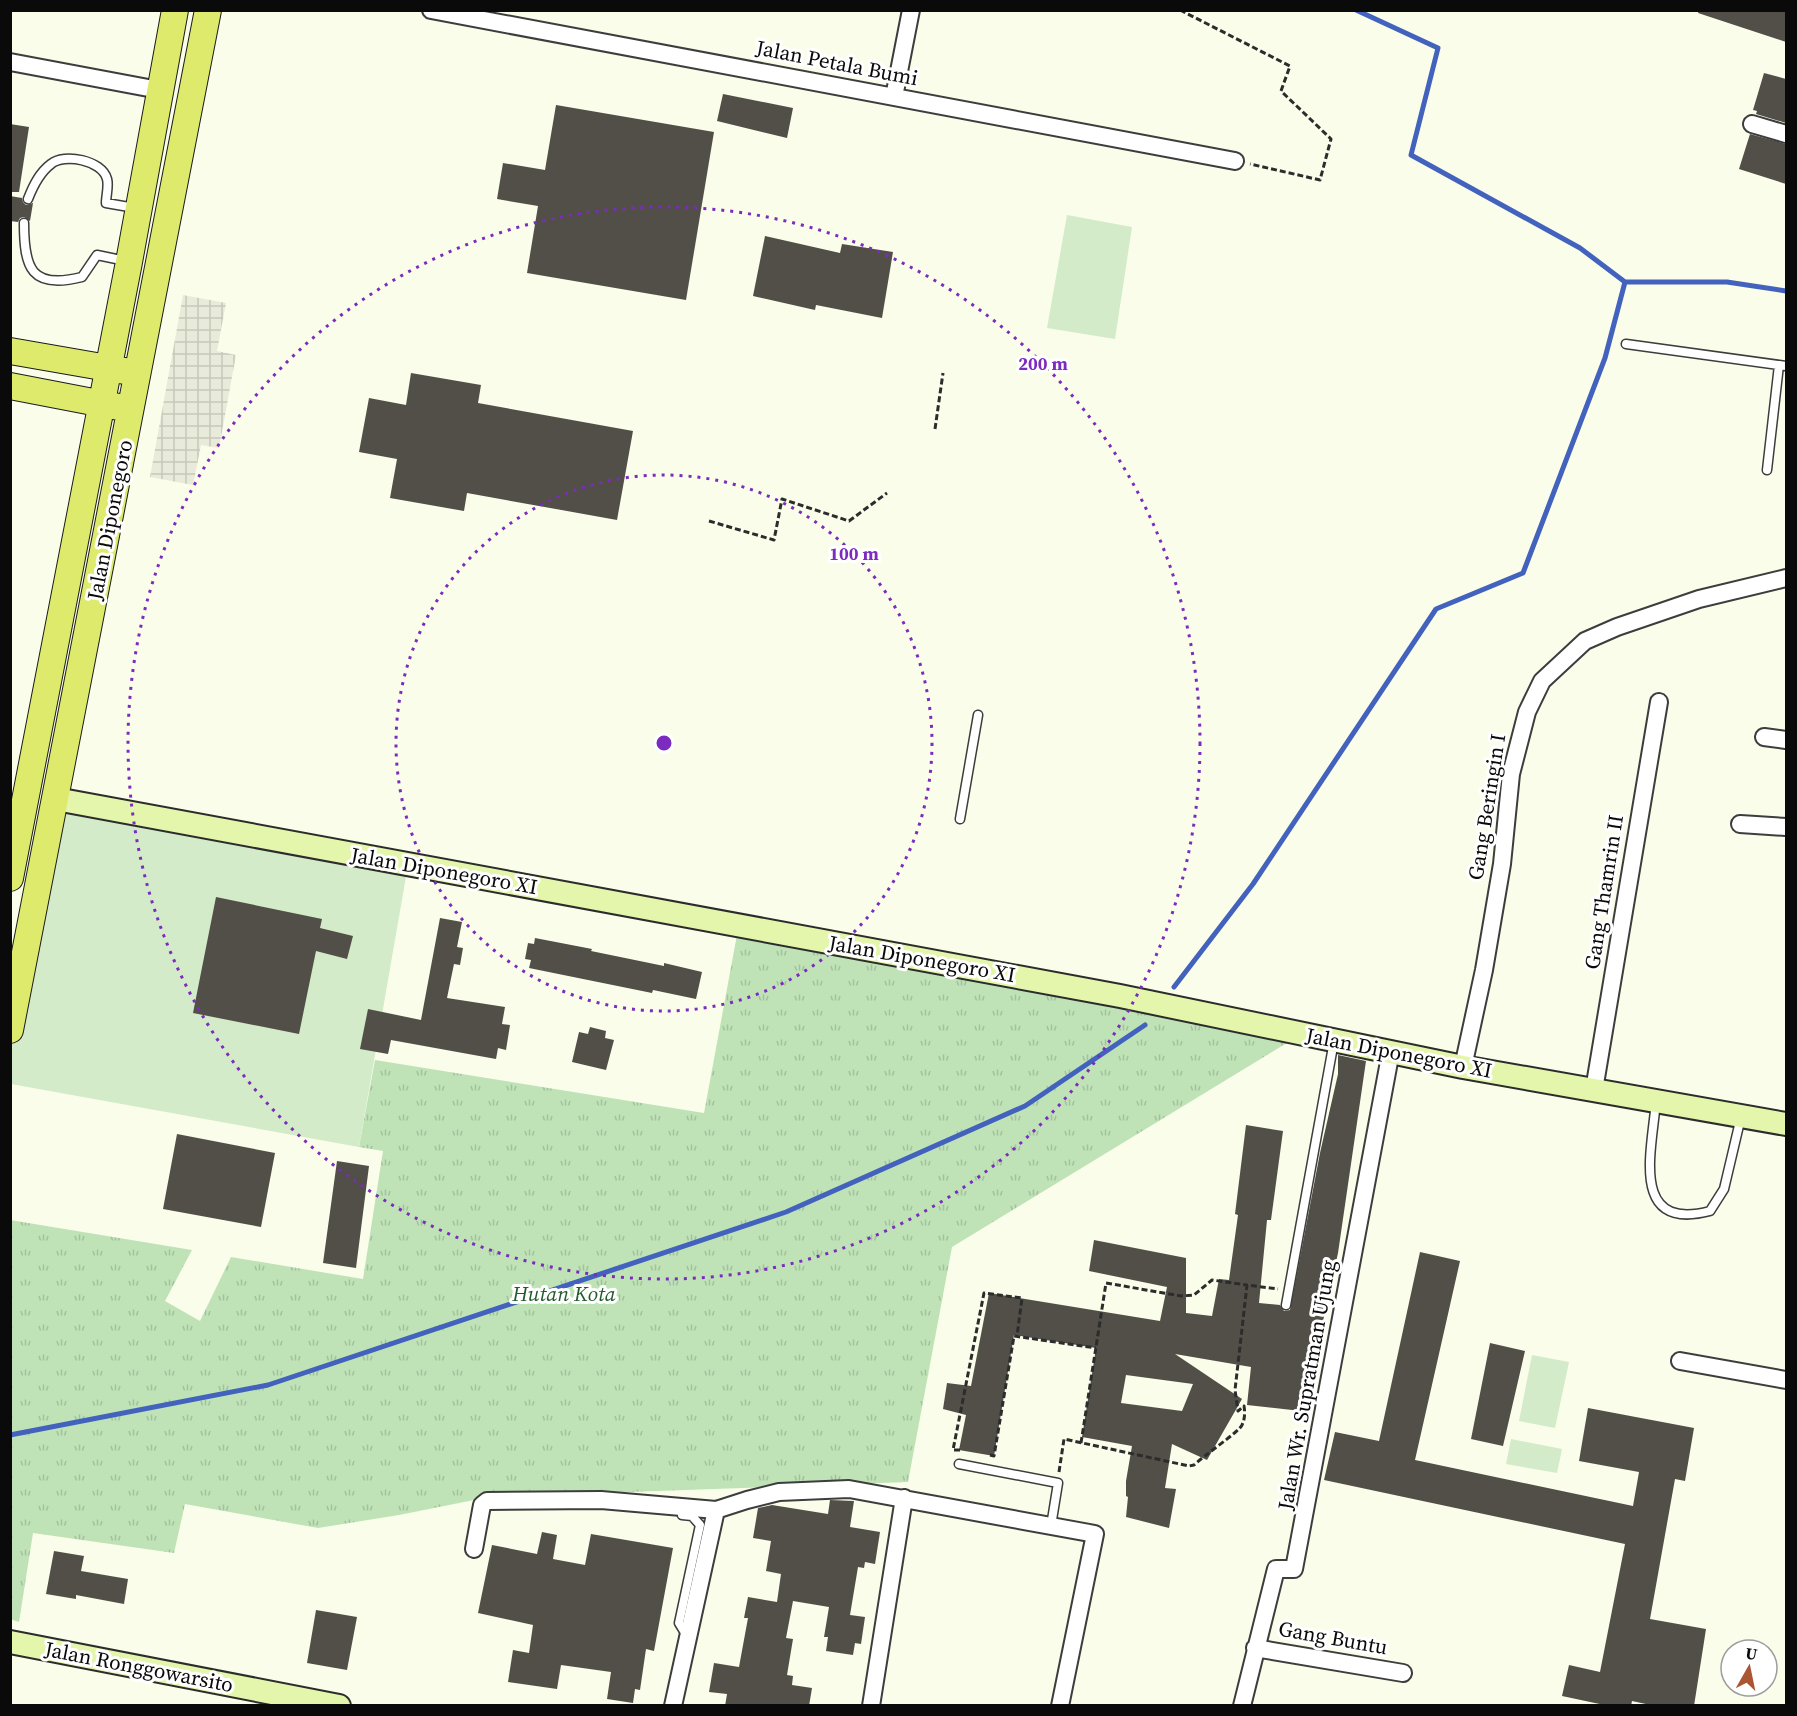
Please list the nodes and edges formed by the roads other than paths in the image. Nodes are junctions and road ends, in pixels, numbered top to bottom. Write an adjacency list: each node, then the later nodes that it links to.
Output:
1 (175, 10): 6 (main road, Jalan Diponegoro)
2 (208, 10): 19 (main road, Jalan Diponegoro)
3 (431, 10): 7 (street, Jalan Petala Bumi)
4 (911, 10): 7 (street)
5 (10, 63): 6 (street)
6 (159, 90): 12 (main road, Jalan Diponegoro)
7 (894, 97): 10 (street, Jalan Petala Bumi)
8 (1752, 123): 9 (street)
9 (1786, 134)
10 (1235, 160)
11 (28, 199): 12 (lane)
12 (139, 208): 14 (main road, Jalan Diponegoro)
13 (24, 224): 14 (lane)
14 (129, 262): 18 (main road, Jalan Diponegoro)
15 (1626, 344): 17 (lane)
16 (10, 351): 18 (main road)
17 (1783, 366): 23 (lane)
18 (108, 368): 19 (main road); 21 (main road, Jalan Diponegoro)
19 (138, 374): 22 (main road, Jalan Diponegoro)
20 (10, 386): 21 (main road)
21 (102, 404): 22 (main road); 33 (main road, Jalan Diponegoro)
22 (131, 409): 29 (main road, Jalan Diponegoro)
23 (1767, 470)
24 (1786, 578): 37 (street, Gang Beringin I)
25 (1659, 702): 38 (street, Gang Thamrin II)
26 (978, 715): 30 (lane)
27 (1764, 736): 28 (street)
28 (1786, 740)
29 (56, 799): 34 (main road, Jalan Diponegoro); 35 (street, Jalan Diponegoro XI)
30 (960, 819)
31 (1740, 824): 32 (street)
32 (1786, 827)
33 (10, 878)
34 (11, 1023)
35 (1334, 1041): 36 (street, Jalan Diponegoro XI); 42 (lane)
36 (1391, 1052): 37 (street, Jalan Diponegoro XI); 53 (street, Jalan Wr. Supratman Ujung)
37 (1463, 1067): 38 (street, Jalan Diponegoro XI)
38 (1594, 1090): 39 (street, Jalan Diponegoro XI)
39 (1656, 1101): 40 (street, Jalan Diponegoro XI); 40 (lane)
40 (1741, 1116): 41 (street, Jalan Diponegoro XI)
41 (1786, 1124)
42 (1286, 1305)
43 (1680, 1361): 44 (street)
44 (1786, 1380)
45 (959, 1464): 49 (lane)
46 (904, 1498): 48 (street); 49 (street); 57 (street)
47 (661, 1505): 48 (street); 50 (street); 51 (lane)
48 (716, 1510): 51 (street)
49 (1051, 1526): 58 (street)
50 (474, 1549)
51 (688, 1636): 56 (street)
52 (10, 1642): 55 (street, Jalan Ronggowarsito)
53 (1255, 1648): 54 (street, Gang Buntu); 59 (street, Jalan Wr. Supratman Ujung)
54 (1403, 1673)
55 (339, 1706)
56 (673, 1706)
57 (871, 1706)
58 (1060, 1706)
59 (1242, 1706)

